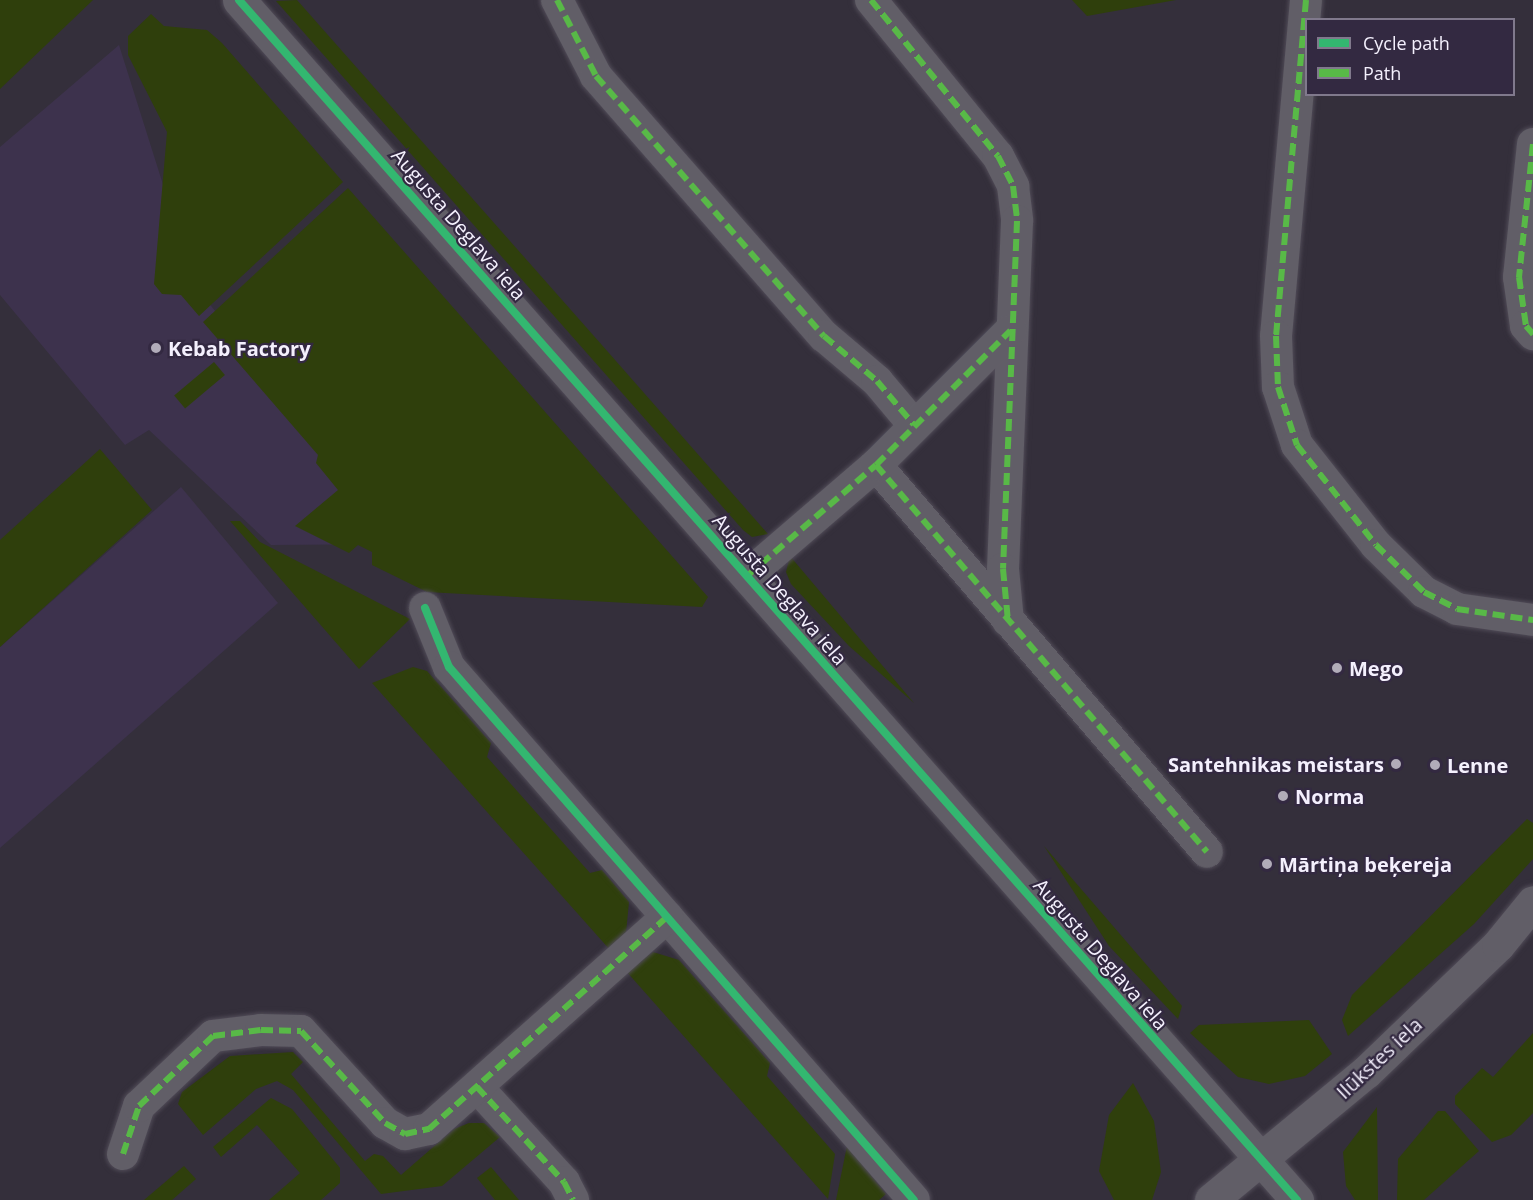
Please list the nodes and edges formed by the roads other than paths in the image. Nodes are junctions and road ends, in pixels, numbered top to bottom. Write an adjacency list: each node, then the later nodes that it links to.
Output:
1 (239, 0): 10 (main road, Augusta Deglava iela)
2 (557, 0): 8 (street)
3 (871, 0): 6 (street)
4 (1306, 0): 12 (street)
5 (1533, 144): 7 (street)
6 (1010, 331): 8 (street); 13 (street)
7 (1533, 333)
8 (914, 425): 9 (street)
9 (876, 465): 10 (street); 13 (street)
10 (747, 576): 19 (main road, Augusta Deglava iela)
11 (425, 608): 16 (street)
12 (1533, 620)
13 (1008, 621): 14 (street)
14 (1207, 852)
15 (1533, 902): 19 (main road, Ilūkstes iela)
16 (667, 917): 17 (street); 21 (street)
17 (477, 1087): 18 (street); 20 (street)
18 (123, 1154)
19 (1260, 1159): 22 (main road, Ilūkstes iela); 23 (main road, Augusta Deglava iela)
20 (573, 1200)
21 (914, 1200)
22 (1211, 1200)
23 (1297, 1200)

